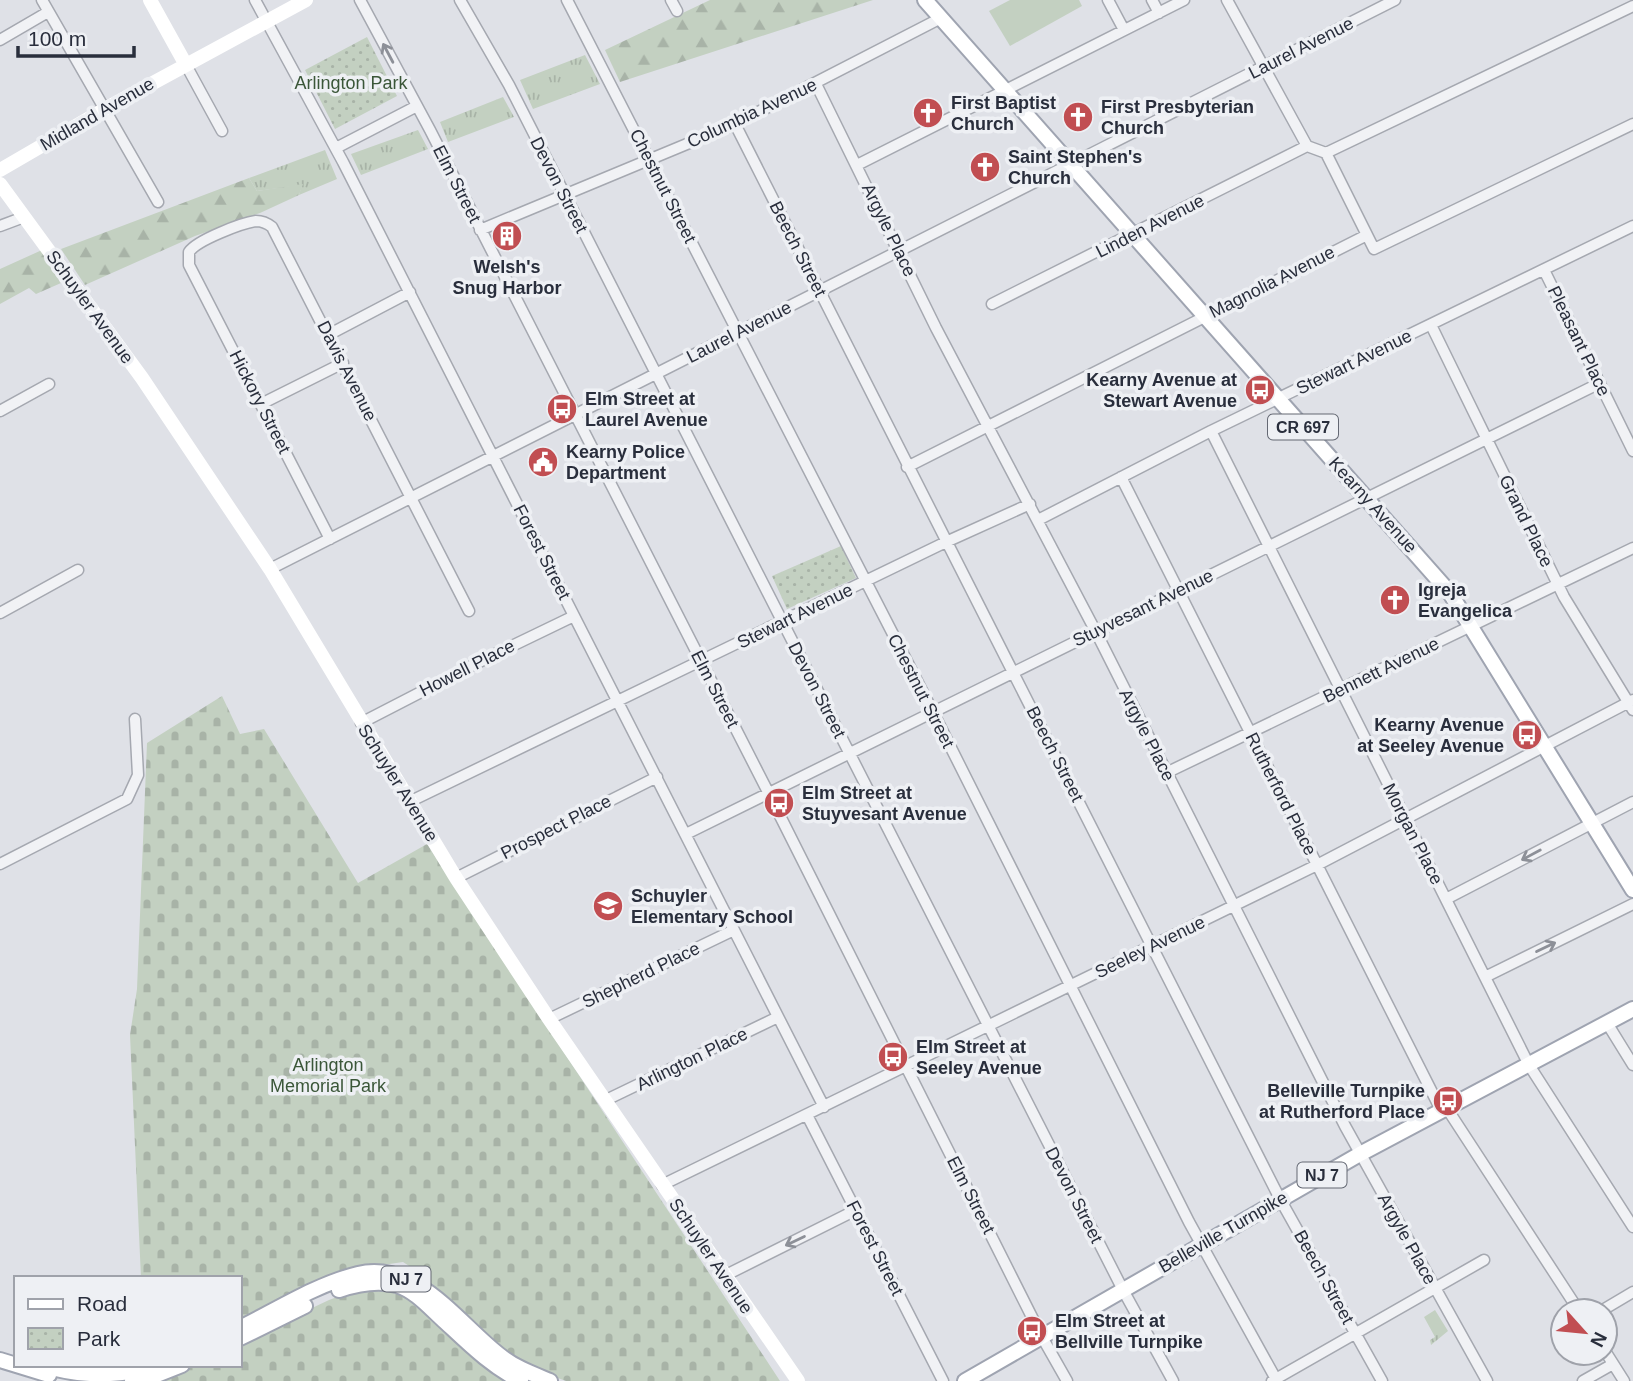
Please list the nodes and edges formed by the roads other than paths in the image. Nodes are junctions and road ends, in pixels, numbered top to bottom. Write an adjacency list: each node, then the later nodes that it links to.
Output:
1 (42, 0): 16 (street)
2 (150, 0): 23 (main road)
3 (255, 0): 20 (street, Forest Street)
4 (306, 0): 20 (main road, Midland Avenue)
5 (360, 0): 27 (street, Elm Street, one-way to 5)
6 (460, 0): 40 (street, Devon Street)
7 (566, 0): 35 (street, Chestnut Street)
8 (671, 0): 17 (street)
9 (925, 0): 19 (main road, Kearny Avenue / CR 697)
10 (1108, 0): 21 (street)
11 (1152, 0): 18 (street)
12 (1184, 0): 18 (street)
13 (1227, 0): 24 (street)
14 (1395, 0): 24 (street, Laurel Avenue)
15 (1633, 6): 34 (street)
16 (48, 12): 22 (street); 28 (street)
17 (677, 12)
18 (1159, 13): 21 (street)
19 (941, 18): 25 (street, Columbia Avenue); 26 (main road, Kearny Avenue / CR 697)
20 (267, 22): 23 (main road, Midland Avenue); 33 (street, Forest Street)
21 (1124, 30): 26 (street)
22 (0, 40)
23 (186, 65): 28 (main road, Midland Avenue); 31 (street)
24 (1263, 66): 32 (street); 36 (street, Laurel Avenue)
25 (816, 84): 29 (street, Columbia Avenue); 37 (street, Argyle Place)
26 (1005, 90): 36 (main road, Kearny Avenue / CR 697); 37 (street)
27 (417, 106): 33 (street); 45 (street, Elm Street)
28 (105, 109): 38 (main road, Midland Avenue); 41 (street)
29 (735, 124): 35 (street, Columbia Avenue); 52 (street, Beech Street)
30 (1633, 124): 47 (street)
31 (222, 131)
32 (1307, 146): 34 (street); 46 (street, Linden Avenue)
33 (336, 148): 51 (street, Forest Street)
34 (1326, 153): 47 (street)
35 (650, 159): 40 (street, Columbia Avenue); 56 (street, Chestnut Street)
36 (1069, 164): 46 (main road, Kearny Avenue / CR 697); 48 (street, Laurel Avenue)
37 (857, 165): 48 (street, Argyle Place)
38 (0, 170)
39 (0, 184): 42 (main road, Schuyler Avenue)
40 (564, 194): 45 (street, Columbia Avenue); 59 (street, Devon Street)
41 (158, 202)
42 (24, 217): 43 (street); 81 (main road, Schuyler Avenue)
43 (0, 226)
44 (1633, 226): 50 (street, Stewart Avenue)
45 (480, 230): 65 (street, Elm Street)
46 (1133, 234): 53 (street, Linden Avenue); 54 (main road, Kearny Avenue / CR 697)
47 (1367, 235): 54 (street, Magnolia Avenue)
48 (899, 250): 52 (street, Laurel Avenue); 66 (street, Argyle Place)
49 (189, 265): 57 (street, Davis Avenue); 63 (street, Hickory Street)
50 (1544, 270): 55 (street, Stewart Avenue); 60 (street, Pleasant Place)
51 (410, 292): 57 (street); 70 (street, Forest Street)
52 (820, 292): 56 (street, Laurel Avenue); 71 (street, Beech Street)
53 (992, 304)
54 (1205, 316): 62 (main road, Kearny Avenue / CR 697); 66 (street, Magnolia Avenue)
55 (1431, 325): 62 (street, Stewart Avenue); 68 (street, Grand Place)
56 (736, 332): 59 (street, Laurel Avenue); 83 (street, Chestnut Street)
57 (328, 334): 58 (street, Davis Avenue)
58 (343, 363): 63 (street); 74 (street, Davis Avenue)
59 (656, 374): 65 (street, Laurel Avenue); 89 (street, Devon Street)
60 (1600, 383): 68 (street, Stuyvesant Avenue); 69 (street, Pleasant Place)
61 (49, 384): 64 (street)
62 (1279, 399): 67 (street, Stewart Avenue); 73 (main road, Kearny Avenue / CR 697)
63 (261, 404): 77 (street, Hickory Street)
64 (0, 411)
65 (574, 415): 70 (street, Laurel Avenue); 92 (street, Elm Street)
66 (989, 424): 71 (street, Magnolia Avenue); 75 (street, Argyle Place)
67 (1211, 431): 72 (street, Stewart Avenue); 79 (street, Morgan Place)
68 (1486, 439): 73 (street, Stuyvesant Avenue); 84 (street, Grand Place)
69 (1633, 451)
70 (493, 455): 74 (street, Laurel Avenue); 88 (street, Forest Street)
71 (907, 467): 78 (street, Beech Street)
72 (1121, 477): 76 (street, Stewart Avenue); 85 (street, Rutherford Place)
73 (1366, 497): 79 (street, Stuyvesant Avenue); 90 (main road, Kearny Avenue / CR 697)
74 (410, 498): 77 (street, Laurel Avenue); 86 (street, Davis Avenue)
75 (1030, 504): 76 (street, Argyle Place); 78 (street, Stewart Avenue)
76 (1038, 520): 91 (street, Argyle Place)
77 (330, 539): 81 (street, Laurel Avenue)
78 (946, 542): 83 (street, Stewart Avenue); 93 (street, Beech Street)
79 (1268, 546): 85 (street, Stuyvesant Avenue); 94 (street, Morgan Place)
80 (1633, 548): 84 (street, Bennett Avenue)
81 (270, 569): 99 (main road, Schuyler Avenue)
82 (78, 570): 87 (street)
83 (865, 582): 89 (street, Stewart Avenue); 97 (street, Chestnut Street)
84 (1558, 586): 90 (street, Bennett Avenue); 96 (street, Grand Place)
85 (1179, 591): 91 (street, Stuyvesant Avenue); 100 (street, Rutherford Place)
86 (469, 611)
87 (0, 613)
88 (574, 616): 95 (street, Forest Street); 99 (street, Howell Place)
89 (782, 622): 92 (street, Stewart Avenue); 102 (street, Devon Street)
90 (1470, 626): 94 (street, Bennett Avenue); 101 (main road, Kearny Avenue / CR 697)
91 (1096, 632): 93 (street, Stuyvesant Avenue); 103 (street, Argyle Place)
92 (701, 661): 95 (street, Stewart Avenue); 105 (street, Elm Street)
93 (1014, 673): 97 (street, Stuyvesant Avenue); 119 (street, Beech Street)
94 (1339, 689): 100 (street, Bennett Avenue); 108 (street, Morgan Place)
95 (618, 701): 104 (street, Forest Street); 106 (street, Stewart Avenue)
96 (1631, 704): 101 (street, Seeley Avenue)
97 (933, 712): 102 (street, Stuyvesant Avenue); 121 (street, Chestnut Street)
98 (135, 719): 111 (street)
99 (361, 723): 106 (main road, Schuyler Avenue)
100 (1250, 734): 103 (street, Bennett Avenue); 112 (street, Rutherford Place)
101 (1545, 746): 108 (street, Seeley Avenue); 109 (main road, Kearny Avenue / CR 697)
102 (850, 753): 105 (street, Stuyvesant Avenue); 126 (street, Devon Street)
103 (1166, 773): 117 (street, Argyle Place)
104 (657, 777): 110 (street, Forest Street); 113 (street, Prospect Place)
105 (768, 793): 110 (street, Stuyvesant Avenue); 129 (street, Elm Street)
106 (409, 802): 113 (main road, Schuyler Avenue)
107 (1633, 802): 109 (street)
108 (1405, 818): 112 (street, Seeley Avenue); 115 (street, Morgan Place)
109 (1591, 823): 114 (main road, Kearny Avenue / CR 697); 115 (street, one-way to 115)
110 (687, 834): 118 (street, Forest Street)
111 (0, 864)
112 (1317, 865): 117 (street, Seeley Avenue); 132 (street, Rutherford Place)
113 (456, 878): 124 (main road, Schuyler Avenue)
114 (1633, 890)
115 (1446, 899): 120 (street, Morgan Place)
116 (1633, 904): 120 (street, one-way to 116)
117 (1234, 905): 119 (street, Seeley Avenue); 134 (street, Argyle Place)
118 (734, 930): 123 (street, Forest Street); 124 (street, Shepherd Place)
119 (1151, 946): 121 (street, Seeley Avenue); 136 (street, Beech Street)
120 (1485, 977): 127 (street, Morgan Place)
121 (1070, 986): 126 (street, Seeley Avenue); 139 (street, Chestnut Street)
122 (1633, 1009): 125 (main road, Belleville Turnpike / NJ 7)
123 (778, 1017): 130 (street, Arlington Place); 131 (street, Forest Street)
124 (549, 1019): 130 (main road, Schuyler Avenue)
125 (1607, 1023): 127 (main road, Belleville Turnpike / NJ 7); 128 (street)
126 (988, 1026): 129 (street, Seeley Avenue); 143 (street, Devon Street)
127 (1529, 1065): 132 (main road, Belleville Turnpike / NJ 7); 138 (street, Morgan Place)
128 (1633, 1065)
129 (906, 1067): 131 (street, Seeley Avenue); 148 (street, Elm Street)
130 (606, 1100): 135 (main road, Schuyler Avenue)
131 (824, 1107): 133 (street, Seeley Avenue)
132 (1444, 1109): 134 (main road, Belleville Turnpike / NJ 7); 144 (street, Rutherford Place)
133 (807, 1115): 135 (street, Seeley Avenue); 137 (street, Forest Street)
134 (1360, 1154): 136 (main road, Belleville Turnpike / NJ 7); 142 (street, Argyle Place)
135 (662, 1185): 141 (main road, Schuyler Avenue)
136 (1280, 1199): 139 (main road, Belleville Turnpike / NJ 7); 146 (street, Beech Street)
137 (856, 1210): 141 (street, one-way to 141); 161 (street, Forest Street)
138 (1633, 1227)
139 (1201, 1244): 143 (main road, Belleville Turnpike / NJ 7); 155 (street, Chestnut Street)
140 (1483, 1260): 142 (street)
141 (724, 1276): 160 (main road, Schuyler Avenue)
142 (1434, 1288): 146 (street); 166 (street, Argyle Place)
143 (1122, 1290): 148 (main road, Belleville Turnpike / NJ 7); 164 (street, Devon Street)
144 (1570, 1297)
145 (242, 1327): 159 (main road, NJ 7)
146 (1356, 1334): 155 (street); 165 (street, Beech Street)
147 (242, 1337): 158 (main road, NJ 7)
148 (1042, 1337): 162 (main road, Belleville Turnpike / NJ 7); 163 (street, Elm Street)
149 (25, 1367): 156 (main road)
150 (48, 1367): 154 (main road)
151 (148, 1367): 154 (main road)
152 (177, 1367): 157 (main road)
153 (1608, 1367): 167 (street)
154 (95, 1378)
155 (1275, 1380)
156 (74, 1381)
157 (132, 1381)
158 (521, 1381)
159 (550, 1381)
160 (798, 1381)
161 (943, 1381)
162 (965, 1381)
163 (1067, 1381)
164 (1173, 1381)
165 (1382, 1381)
166 (1487, 1381)
167 (1583, 1381)

